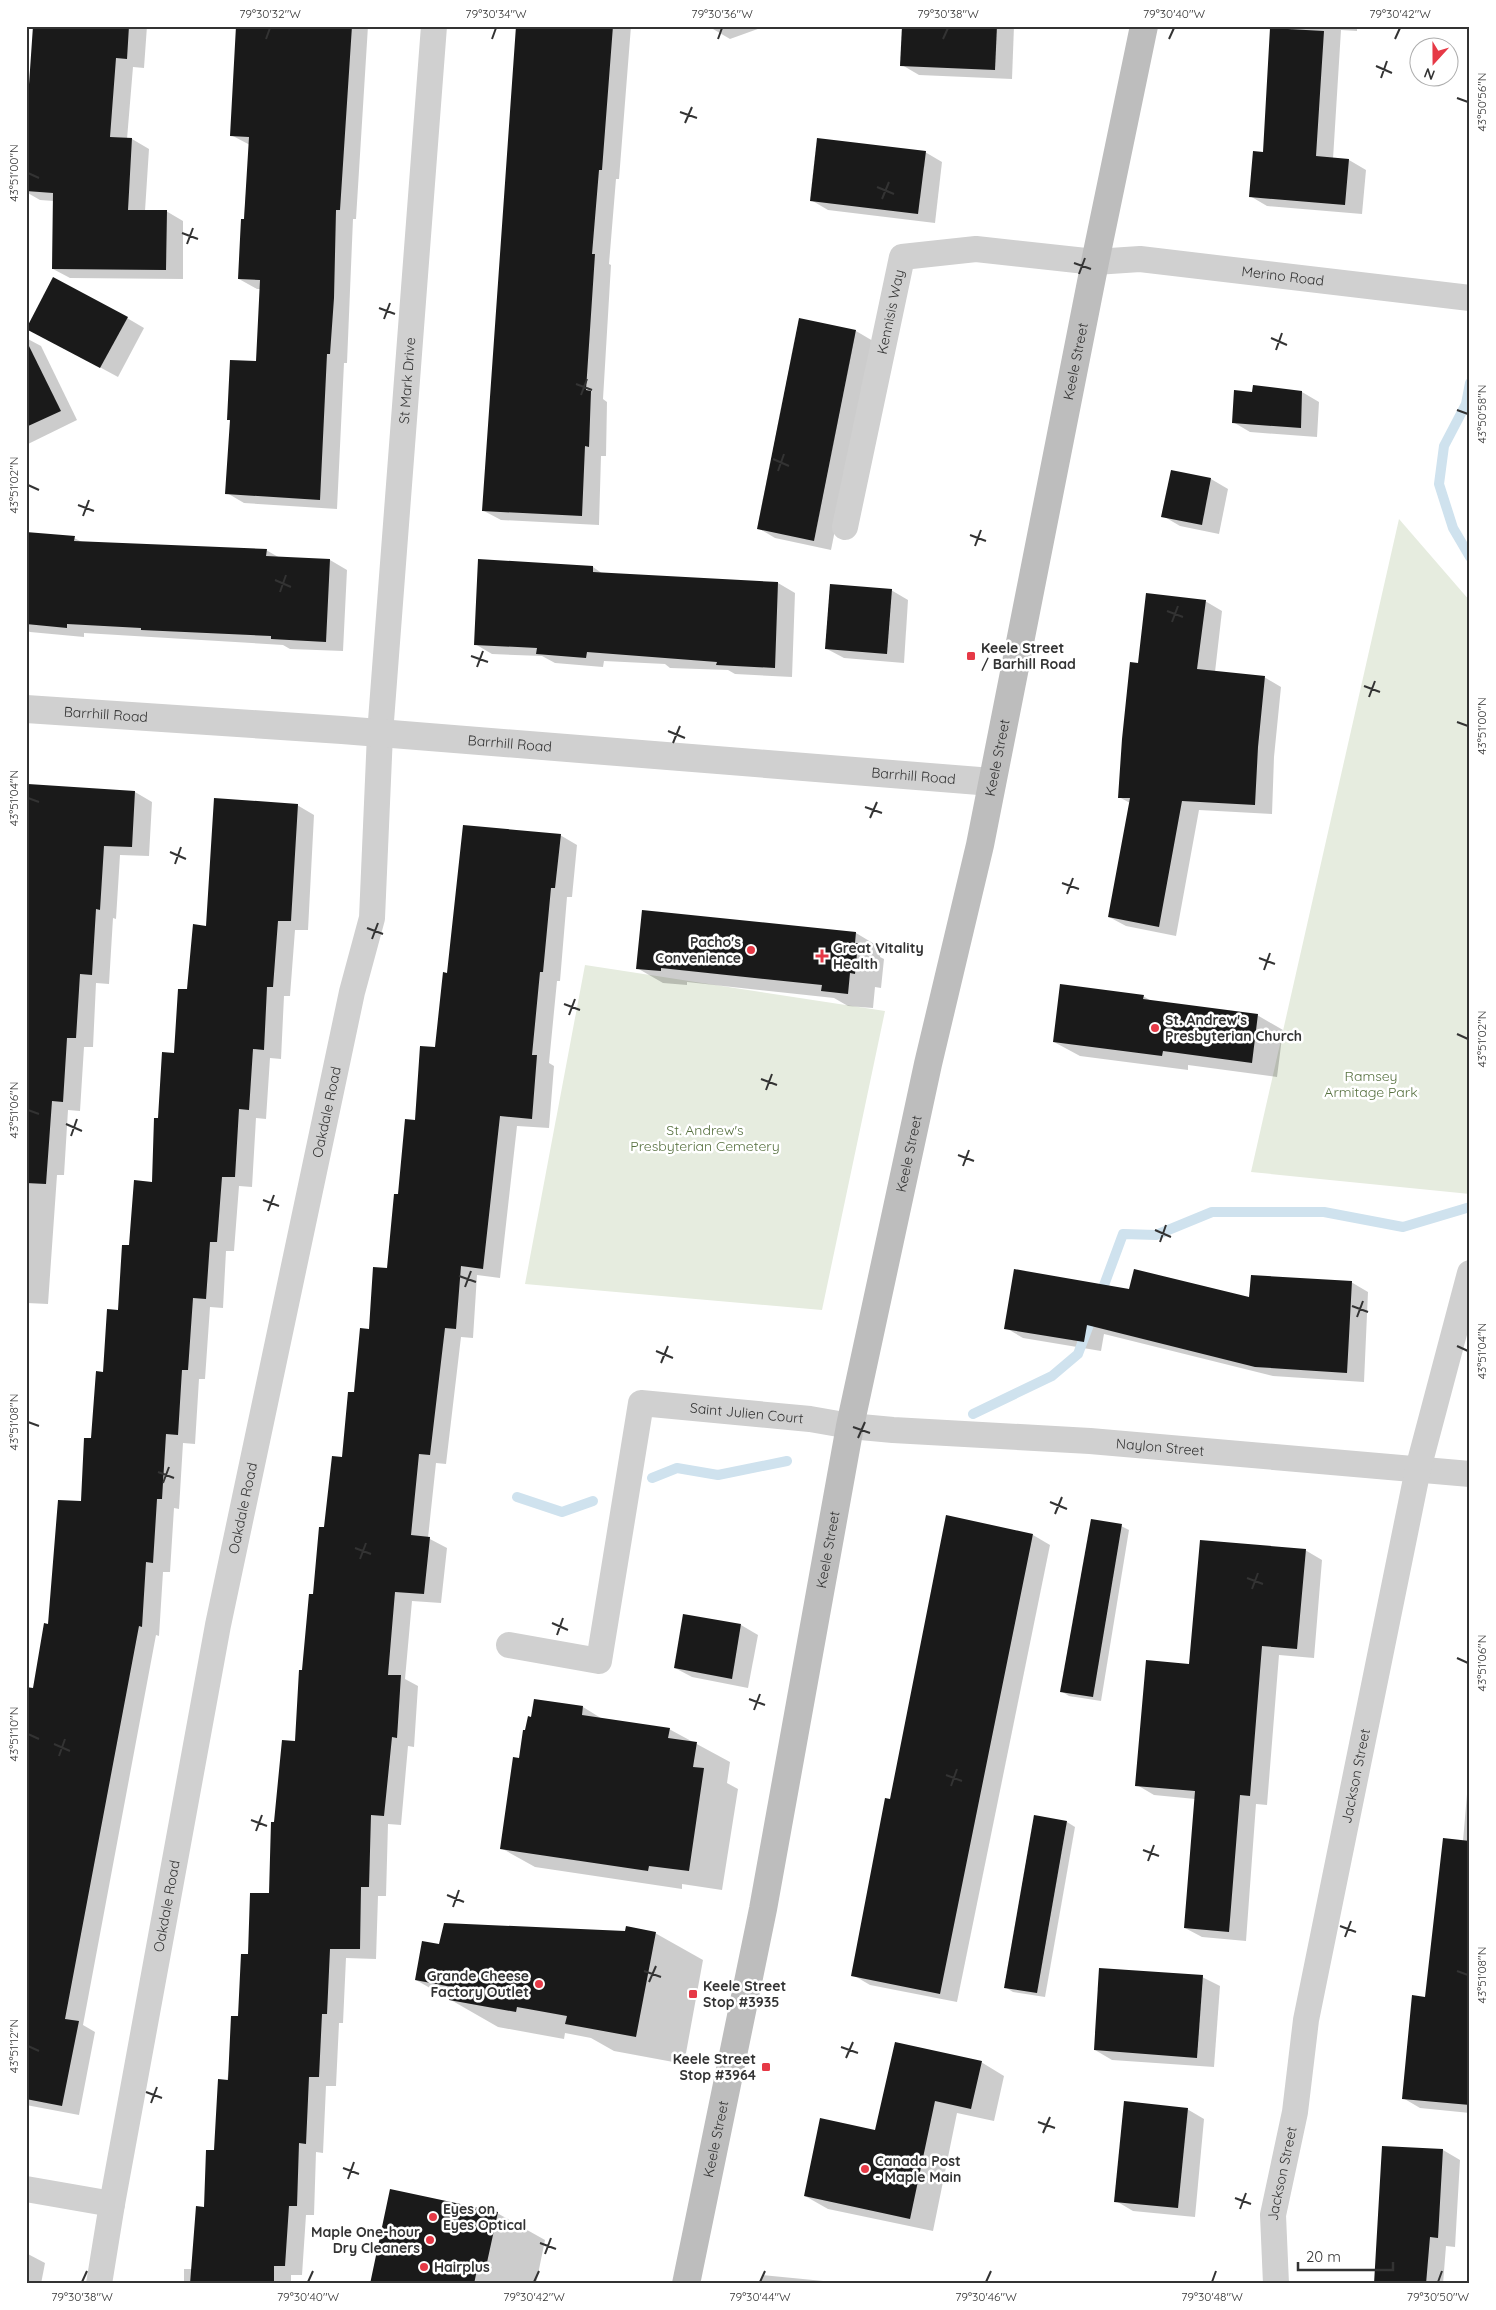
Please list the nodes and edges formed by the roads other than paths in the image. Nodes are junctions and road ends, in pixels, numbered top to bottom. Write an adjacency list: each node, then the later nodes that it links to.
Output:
1 (434, 26): 7 (street, St Mark Drive)
2 (1144, 26): 3 (main road, Keele Street)
3 (1095, 262): 4 (street, Merino Road); 5 (street, Kennisis Way); 8 (main road, Keele Street)
4 (1470, 298)
5 (845, 527)
6 (26, 709): 7 (street, Barrhill Road)
7 (380, 734): 8 (street, Barrhill Road); 15 (street, Oakdale Road)
8 (992, 782): 10 (main road, Keele Street)
9 (1470, 1273): 11 (street, Jackson Street)
10 (850, 1426): 11 (street, Naylon Street); 13 (street, Saint Julien Court); 17 (main road, Keele Street)
11 (1418, 1469): 12 (street, Naylon Street); 18 (street, Jackson Street)
12 (1470, 1474)
13 (508, 1645)
14 (26, 2189): 15 (street)
15 (112, 2204): 16 (street, Oakdale Road)
16 (99, 2284)
17 (686, 2284)
18 (1276, 2284)

